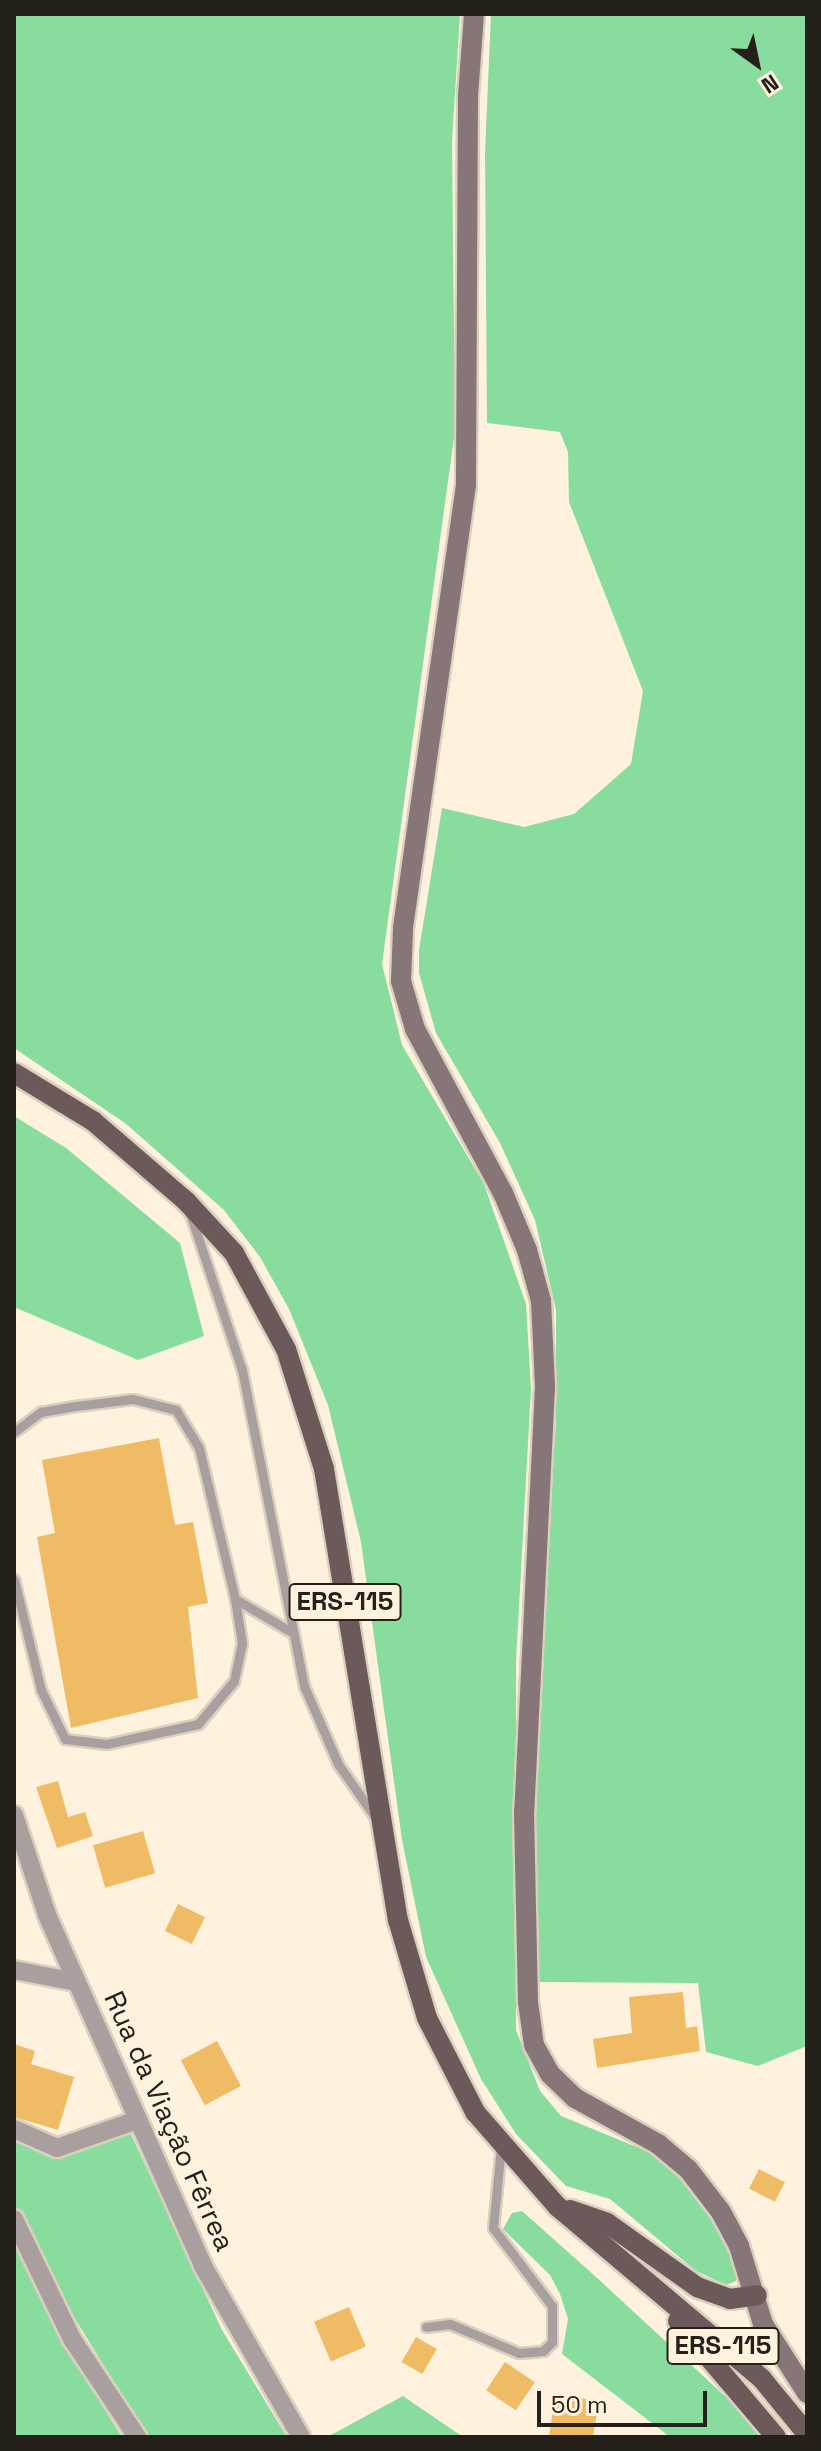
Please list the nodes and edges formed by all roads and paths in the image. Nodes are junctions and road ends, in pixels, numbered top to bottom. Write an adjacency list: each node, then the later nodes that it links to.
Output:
1 (474, 14): 19 (main road)
2 (14, 1073): 3 (main road, ERS-115)
3 (186, 1201): 7 (lane); 9 (main road, ERS-115)
4 (14, 1432): 6 (lane)
5 (14, 1579): 6 (lane)
6 (235, 1599): 7 (lane)
7 (293, 1633): 9 (lane)
8 (14, 1815): 10 (street, Rua da Viação Fêrrea)
9 (381, 1826): 15 (main road, ERS-115)
10 (19, 1846): 12 (street, Rua da Viação Fêrrea)
11 (14, 1970): 12 (street)
12 (76, 1982): 13 (street, Rua da Viação Fêrrea)
13 (137, 2120): 14 (street); 24 (street, Rua da Viação Fêrrea)
14 (14, 2129)
15 (501, 2147): 16 (main road, ERS-115); 20 (lane)
16 (558, 2207): 18 (main road, ERS-115); 19 (main road)
17 (14, 2219): 23 (street)
18 (630, 2267): 22 (main road, ERS-115); 25 (main road, ERS-115)
19 (757, 2295): 21 (main road)
20 (426, 2327)
21 (807, 2393)
22 (807, 2434)
23 (137, 2437)
24 (301, 2437)
25 (776, 2437)

